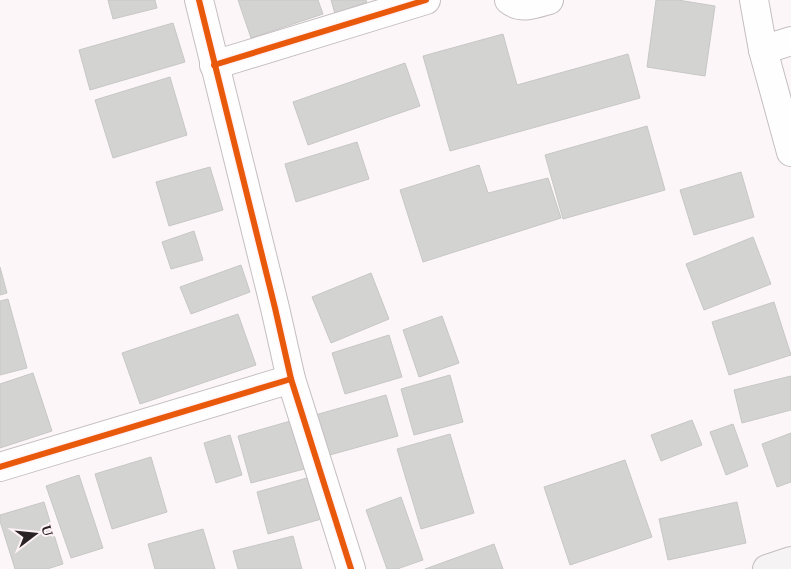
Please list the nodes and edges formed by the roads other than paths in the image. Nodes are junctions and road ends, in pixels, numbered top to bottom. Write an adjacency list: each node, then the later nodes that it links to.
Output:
1 (199, 0): 8 (street)
2 (426, 0): 8 (street)
3 (509, 0): 4 (street)
4 (549, 0)
5 (754, 0): 7 (street)
6 (791, 41): 7 (street)
7 (763, 50): 9 (street)
8 (214, 65): 10 (street)
9 (791, 152)
10 (291, 378): 11 (street); 13 (street)
11 (0, 467)
12 (791, 561): 14 (main road)
13 (351, 569)
14 (767, 569)

